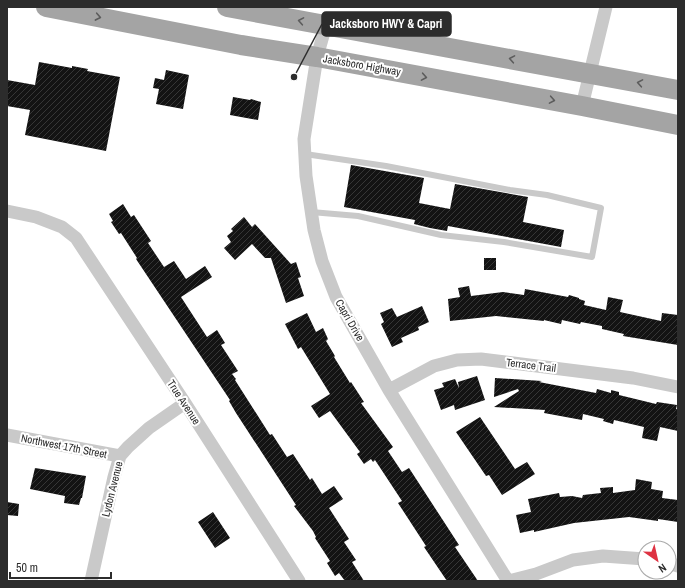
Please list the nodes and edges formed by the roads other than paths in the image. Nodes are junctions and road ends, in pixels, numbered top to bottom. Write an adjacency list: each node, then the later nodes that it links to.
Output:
1 (46, 7): 5 (main road, Jacksboro Highway, one-way to 5)
2 (227, 7): 4 (main road, one-way to 2)
3 (606, 7): 6 (street)
4 (326, 25): 5 (street, Capri Drive); 6 (main road, one-way to 4)
5 (317, 57): 8 (main road, Jacksboro Highway, one-way to 8); 10 (street, Capri Drive)
6 (590, 74): 7 (main road, one-way to 6); 8 (street)
7 (678, 90)
8 (582, 106): 9 (main road, Jacksboro Highway)
9 (678, 125)
10 (305, 154): 12 (street, Capri Drive); 12 (lane)
11 (7, 211): 15 (street, True Avenue)
12 (311, 212): 14 (street, Capri Drive)
13 (678, 387): 14 (street, Terrace Trail)
14 (389, 390): 21 (street, Capri Drive)
15 (185, 404): 17 (street, Lydon Avenue); 20 (street, True Avenue)
16 (7, 435): 17 (street, Northwest 17th Street)
17 (120, 456): 19 (street, Lydon Avenue)
18 (637, 558): 21 (street)
19 (91, 581)
20 (299, 581)
21 (509, 581)

